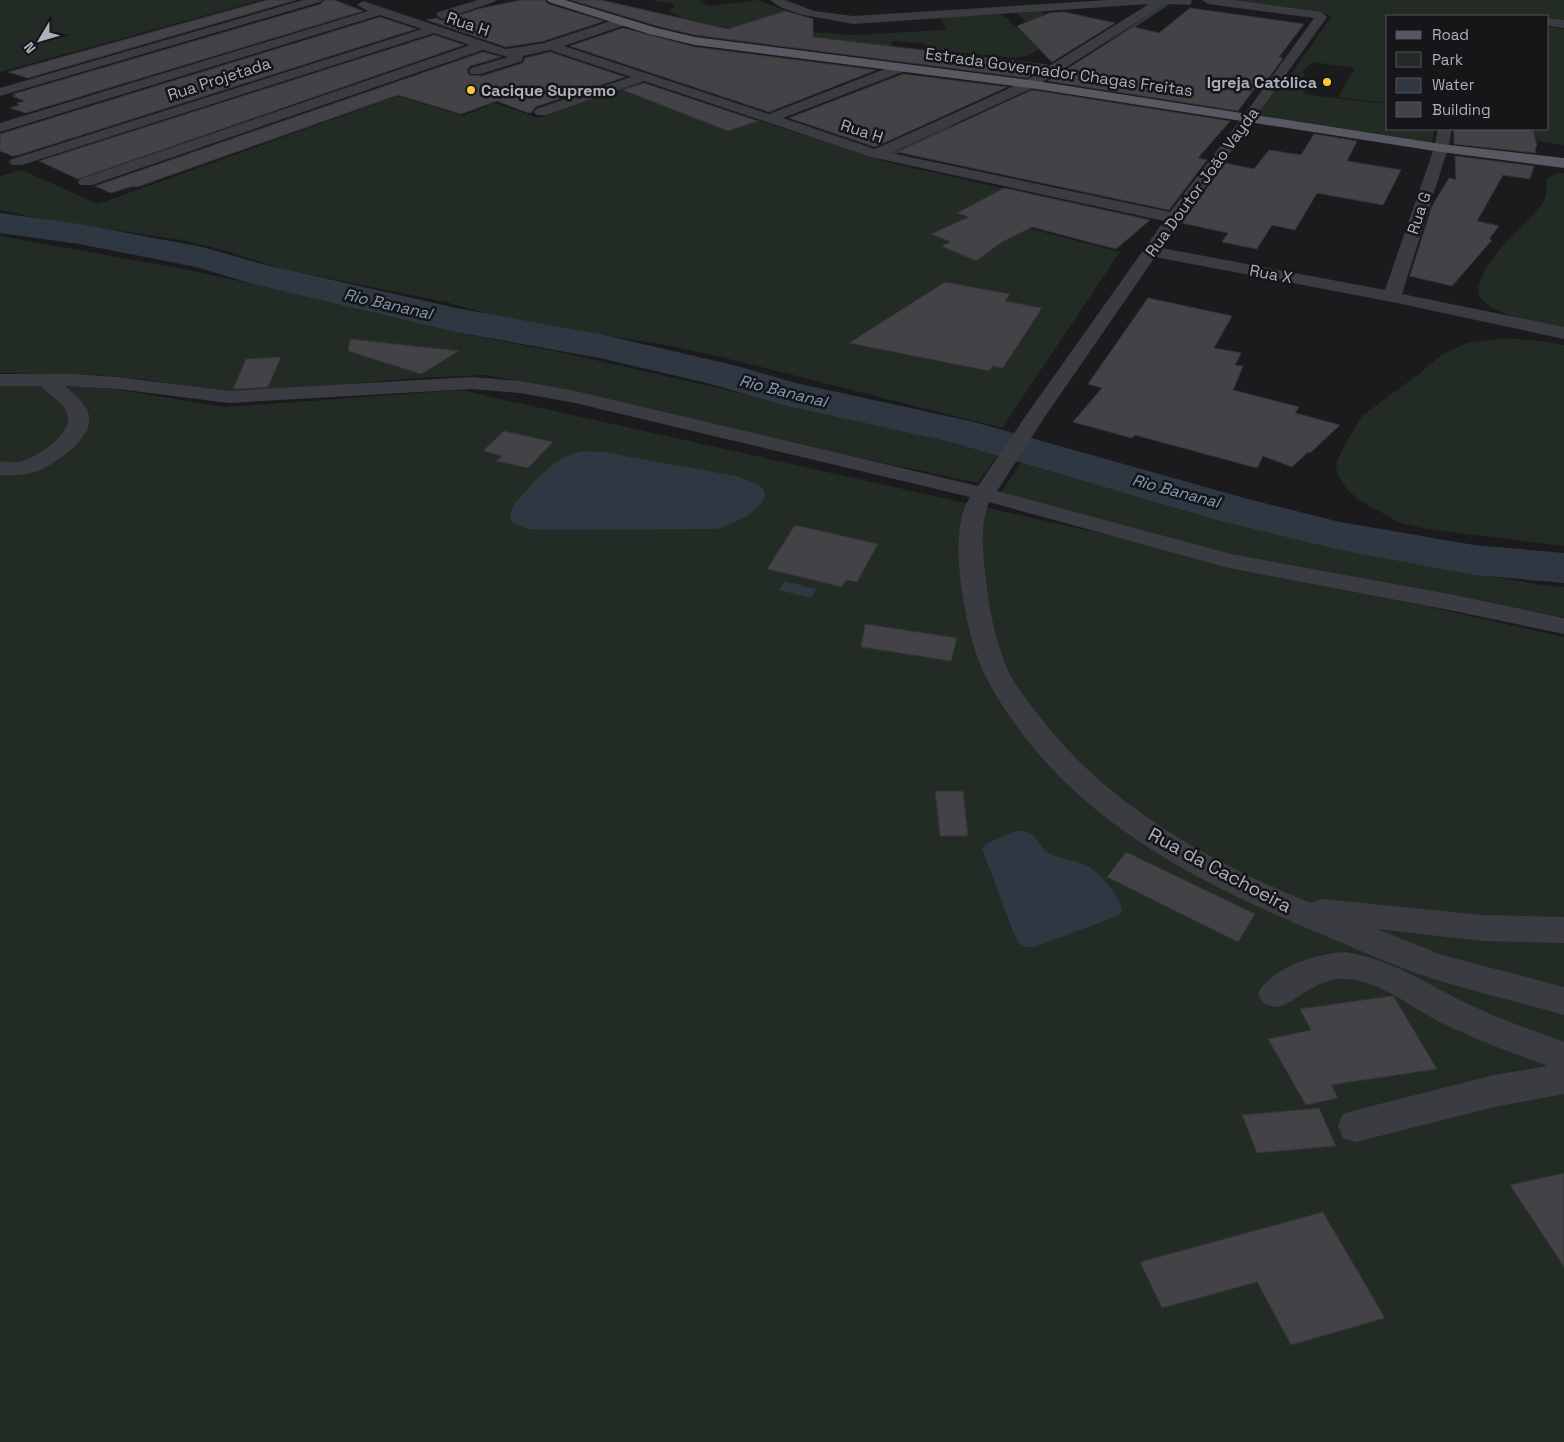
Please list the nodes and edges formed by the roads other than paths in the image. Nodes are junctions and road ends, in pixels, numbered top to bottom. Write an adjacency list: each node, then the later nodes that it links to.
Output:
1 (316, 0): 20 (street)
2 (350, 0): 11 (street, Rua H)
3 (490, 0): 13 (street)
4 (553, 0): 14 (main road, Estrada Governador Chagas Freitas)
5 (800, 0): 9 (street)
6 (1164, 0): 8 (street); 10 (street); 27 (street)
7 (1208, 0): 32 (street, Rua Doutor João Vayda)
8 (1186, 1): 12 (street)
9 (779, 2): 10 (street)
10 (1021, 4)
11 (380, 11): 17 (street, Rua H); 22 (street)
12 (1170, 13)
13 (442, 15)
14 (621, 22): 18 (street, Rua H); 23 (main road, Estrada Governador Chagas Freitas)
15 (1549, 22): 16 (street)
16 (1564, 24)
17 (432, 30): 19 (street, Rua H); 41 (street, Rua Projetada)
18 (549, 44): 21 (street, Rua H); 25 (street, Rua H)
19 (481, 46): 21 (street, Rua H); 42 (street)
20 (146, 50): 22 (street); 29 (street)
21 (516, 53): 24 (street)
22 (200, 66): 34 (street)
23 (900, 68): 27 (main road, Estrada Governador Chagas Freitas); 33 (street)
24 (476, 71)
25 (643, 77): 31 (street); 33 (street, Rua H)
26 (1072, 77): 28 (street)
27 (1030, 84): 28 (main road, Estrada Governador Chagas Freitas); 38 (street)
28 (1056, 88): 30 (street); 32 (main road, Estrada Governador Chagas Freitas)
29 (0, 92)
30 (1030, 101)
31 (541, 112)
32 (1250, 117): 36 (main road, Estrada Governador Chagas Freitas); 43 (street, Rua Doutor João Vayda)
33 (768, 119): 38 (street, Rua H)
34 (0, 128)
35 (1445, 130): 36 (street, Rua G)
36 (1441, 148): 40 (main road, Estrada Governador Chagas Freitas); 45 (street, Rua G)
37 (924, 152): 39 (street)
38 (876, 154): 39 (street, Rua H)
39 (906, 161): 43 (street, Rua H)
40 (1564, 163)
41 (8, 165)
42 (86, 182)
43 (1174, 218): 44 (street, Rua Doutor João Vayda)
44 (1151, 252): 45 (street, Rua X); 50 (street, Rua Doutor João Vayda)
45 (1392, 297): 46 (street, Rua X)
46 (1564, 333)
47 (0, 380): 48 (street)
48 (45, 380): 49 (street); 50 (street)
49 (0, 468)
50 (989, 485): 51 (street); 52 (street, Rua da Cachoeira)
51 (1564, 626)
52 (1291, 908): 53 (street); 55 (street, Rua da Cachoeira)
53 (1564, 930)
54 (1275, 993): 56 (street)
55 (1564, 1001)
56 (1564, 1057)
57 (1564, 1079): 58 (street)
58 (1356, 1126)

